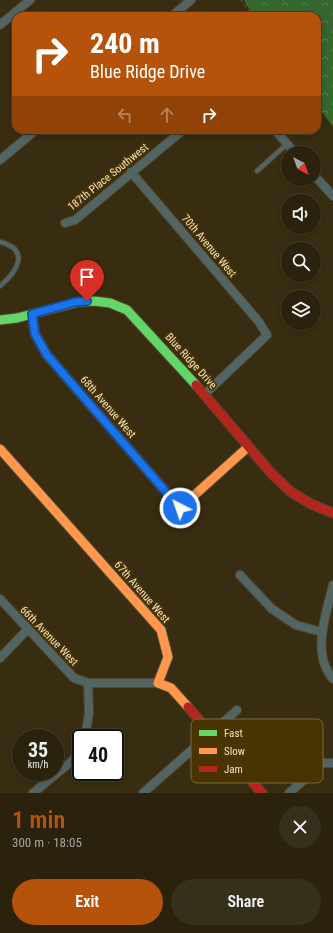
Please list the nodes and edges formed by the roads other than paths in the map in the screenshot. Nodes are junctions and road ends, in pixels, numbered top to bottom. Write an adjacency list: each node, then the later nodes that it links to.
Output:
1 (30, 0): 3 (street)
2 (191, 0): 4 (street)
3 (16, 12)
4 (177, 12)
5 (12, 15): 6 (street)
6 (0, 25)
7 (31, 134): 11 (street)
8 (178, 134): 13 (street, 187th Place Southwest)
9 (278, 134): 10 (street)
10 (287, 144): 12 (lane)
11 (0, 160)
12 (257, 171)
13 (131, 172): 16 (street, 187th Place Southwest); 21 (street, 70th Avenue West)
14 (321, 183): 15 (street)
15 (333, 196)
16 (64, 224)
17 (0, 242): 18 (lane)
18 (0, 286)
19 (32, 314): 20 (street, Blue Ridge Drive); 21 (street, Blue Ridge Drive); 22 (street, 68th Avenue West)
20 (0, 320)
21 (205, 394): 22 (street, Blue Ridge Drive)
22 (248, 447): 24 (street, Blue Ridge Drive)
23 (0, 449): 33 (street, 67th Avenue West)
24 (333, 513)
25 (240, 575): 29 (street)
26 (333, 585): 29 (street)
27 (0, 600): 28 (street, 66th Avenue West)
28 (27, 630): 30 (street); 32 (street, 66th Avenue West)
29 (322, 632): 31 (street)
30 (0, 658)
31 (333, 679)
32 (88, 683): 33 (street, 66th Avenue West); 37 (street)
33 (158, 683): 35 (street)
34 (237, 710): 36 (street)
35 (198, 719)
36 (226, 719)
37 (87, 729)
38 (191, 749): 43 (street)
39 (72, 761): 42 (street)
40 (253, 783): 44 (street)
41 (300, 783): 45 (street)
42 (33, 793)
43 (143, 793)
44 (262, 793)
45 (289, 793)

